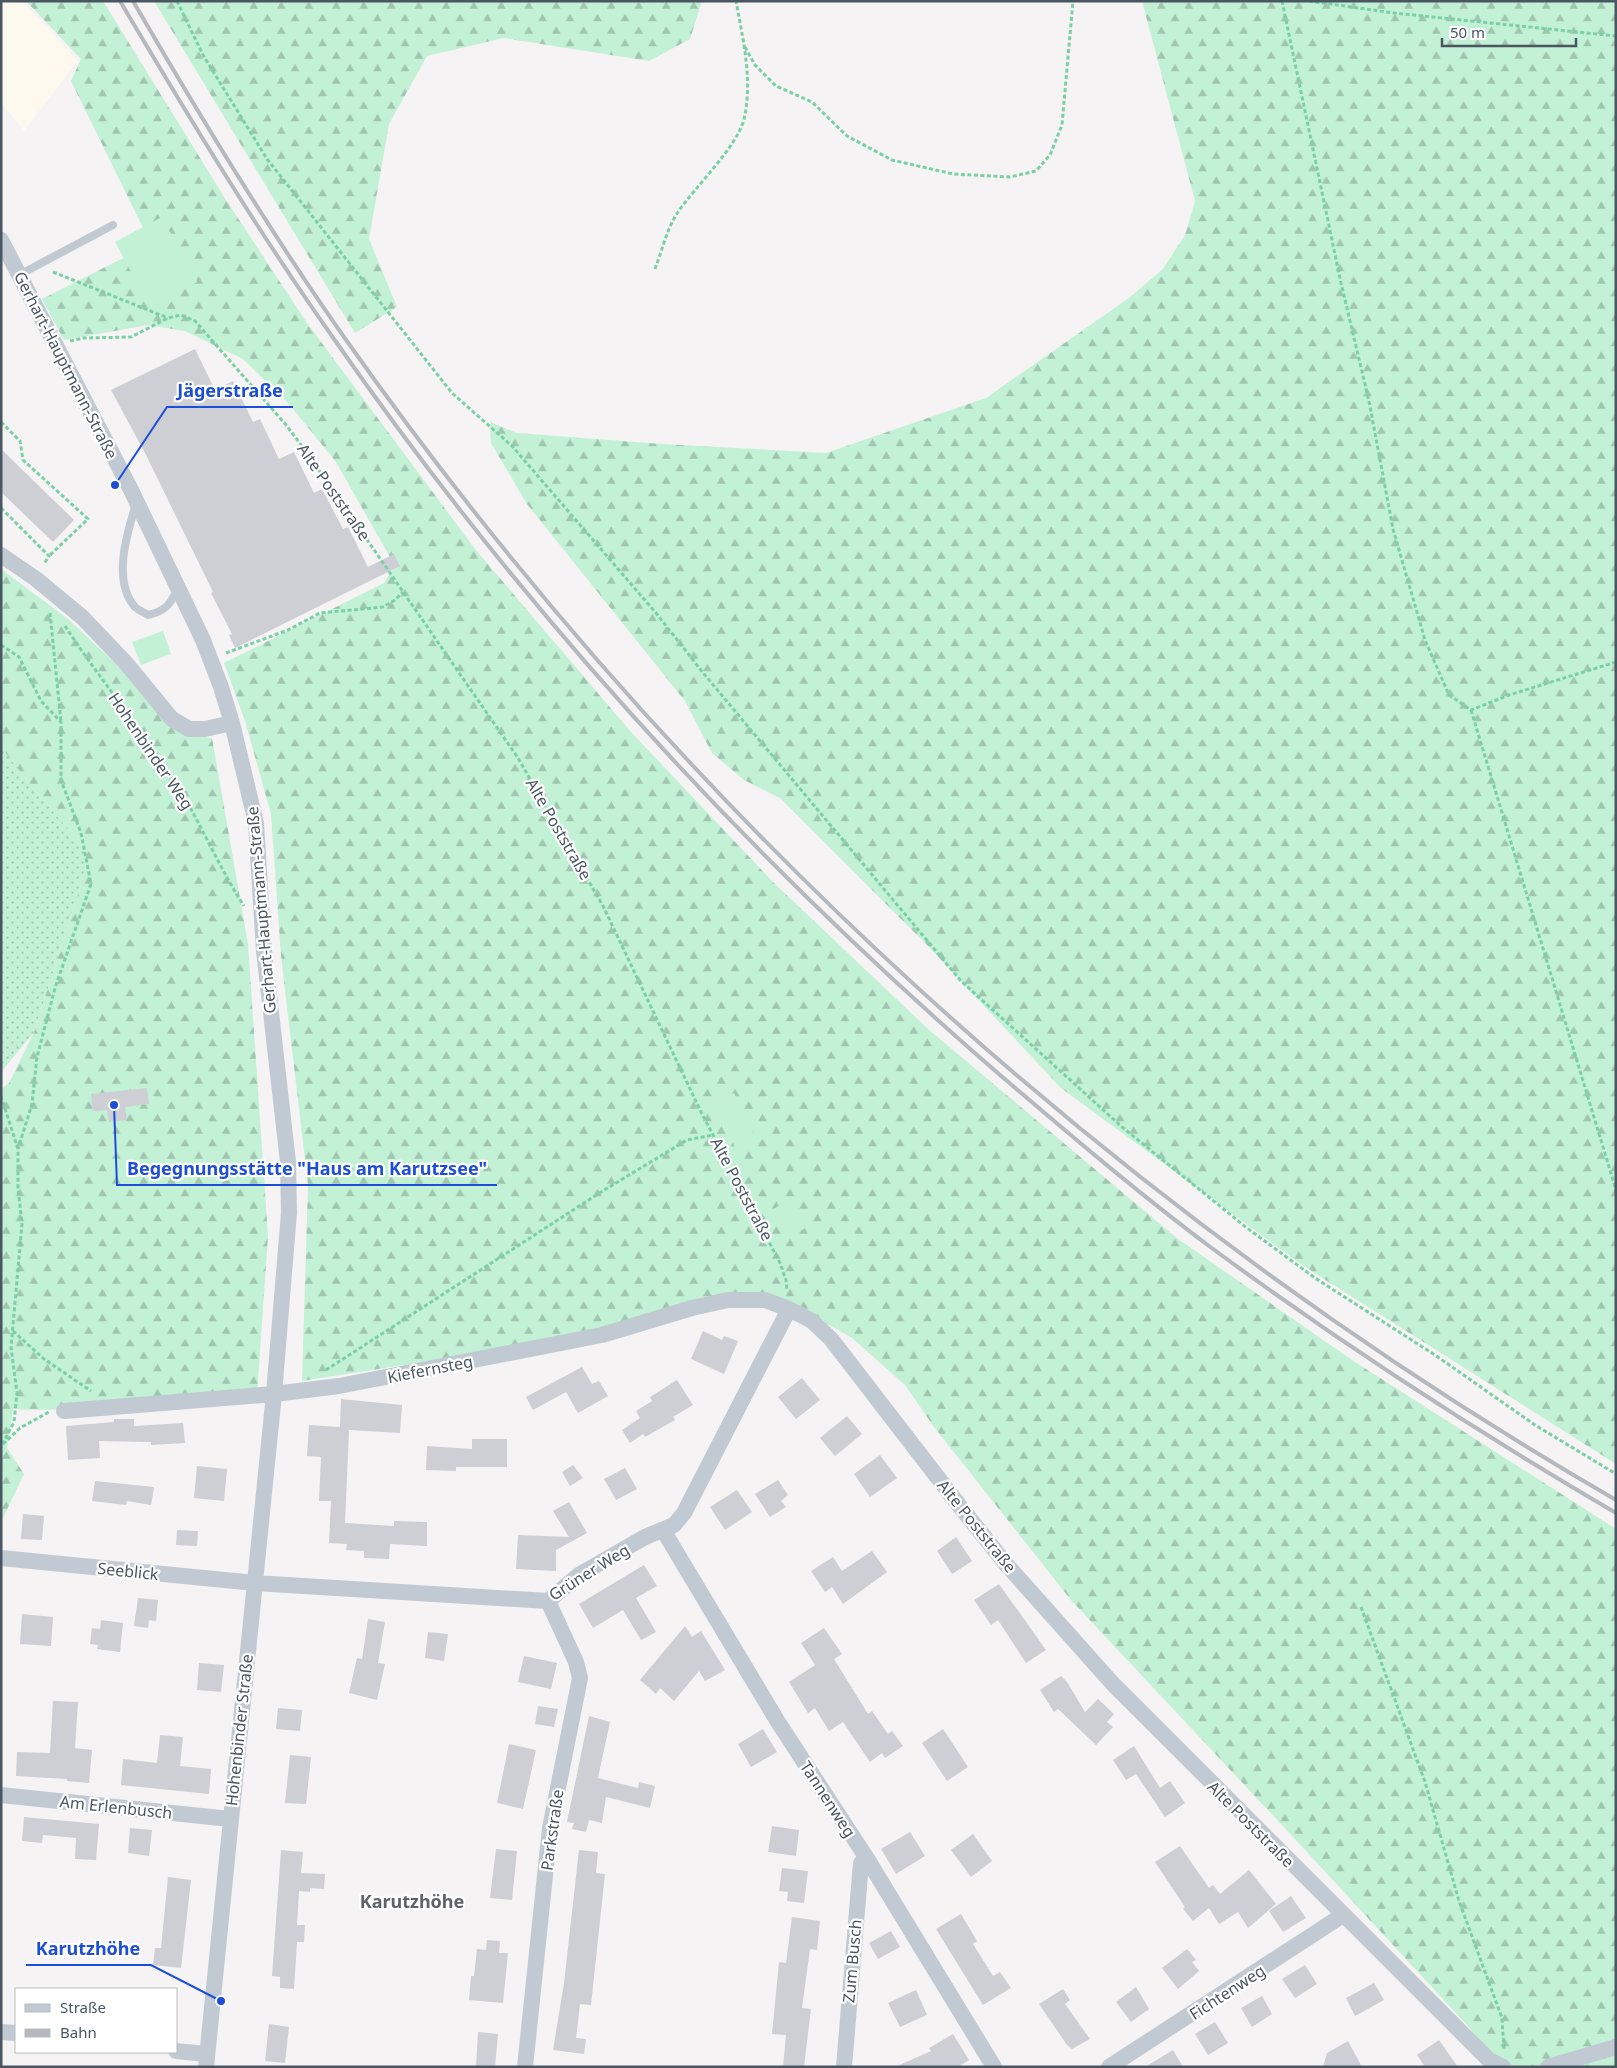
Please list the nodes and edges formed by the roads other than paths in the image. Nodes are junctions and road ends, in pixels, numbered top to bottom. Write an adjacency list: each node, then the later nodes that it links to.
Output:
1 (114, 225): 4 (lane)
2 (1, 240): 3 (street, Gerhart-Hauptmann-Straße)
3 (6, 262): 4 (street, Gerhart-Hauptmann-Straße)
4 (19, 275): 5 (street, Gerhart-Hauptmann-Straße)
5 (137, 502): 7 (street, Gerhart-Hauptmann-Straße); 7 (lane)
6 (1, 555): 8 (street, Hohenbinder Weg)
7 (178, 588): 8 (street, Gerhart-Hauptmann-Straße)
8 (232, 723): 10 (street, Gerhart-Hauptmann-Straße)
9 (789, 1309): 10 (street, Kiefernsteg); 12 (street, Grüner Weg); 19 (street, Alte Poststraße)
10 (274, 1394): 11 (street, Kiefernsteg); 14 (street, Hohenbinder Straße)
11 (64, 1411)
12 (663, 1530): 15 (street, Grüner Weg); 18 (street, Tannenweg)
13 (1, 1558): 14 (street, Seeblick)
14 (255, 1583): 15 (street, Grüner Weg); 17 (street, Hohenbinder Straße)
15 (548, 1601): 26 (street, Parkstraße)
16 (1, 1795): 17 (street, Am Erlenbusch)
17 (230, 1819): 24 (street, Hohenbinder Straße)
18 (866, 1857): 27 (street, Zum Busch); 28 (street, Tannenweg)
19 (1343, 1915): 25 (street, Alte Poststraße); 29 (street, Fichtenweg)
20 (1, 2032): 21 (street)
21 (15, 2033)
22 (1616, 2047): 30 (street)
23 (178, 2052): 24 (street)
24 (206, 2061)
25 (1504, 2062)
26 (525, 2067)
27 (844, 2067)
28 (994, 2067)
29 (1109, 2067)
30 (1548, 2067)

